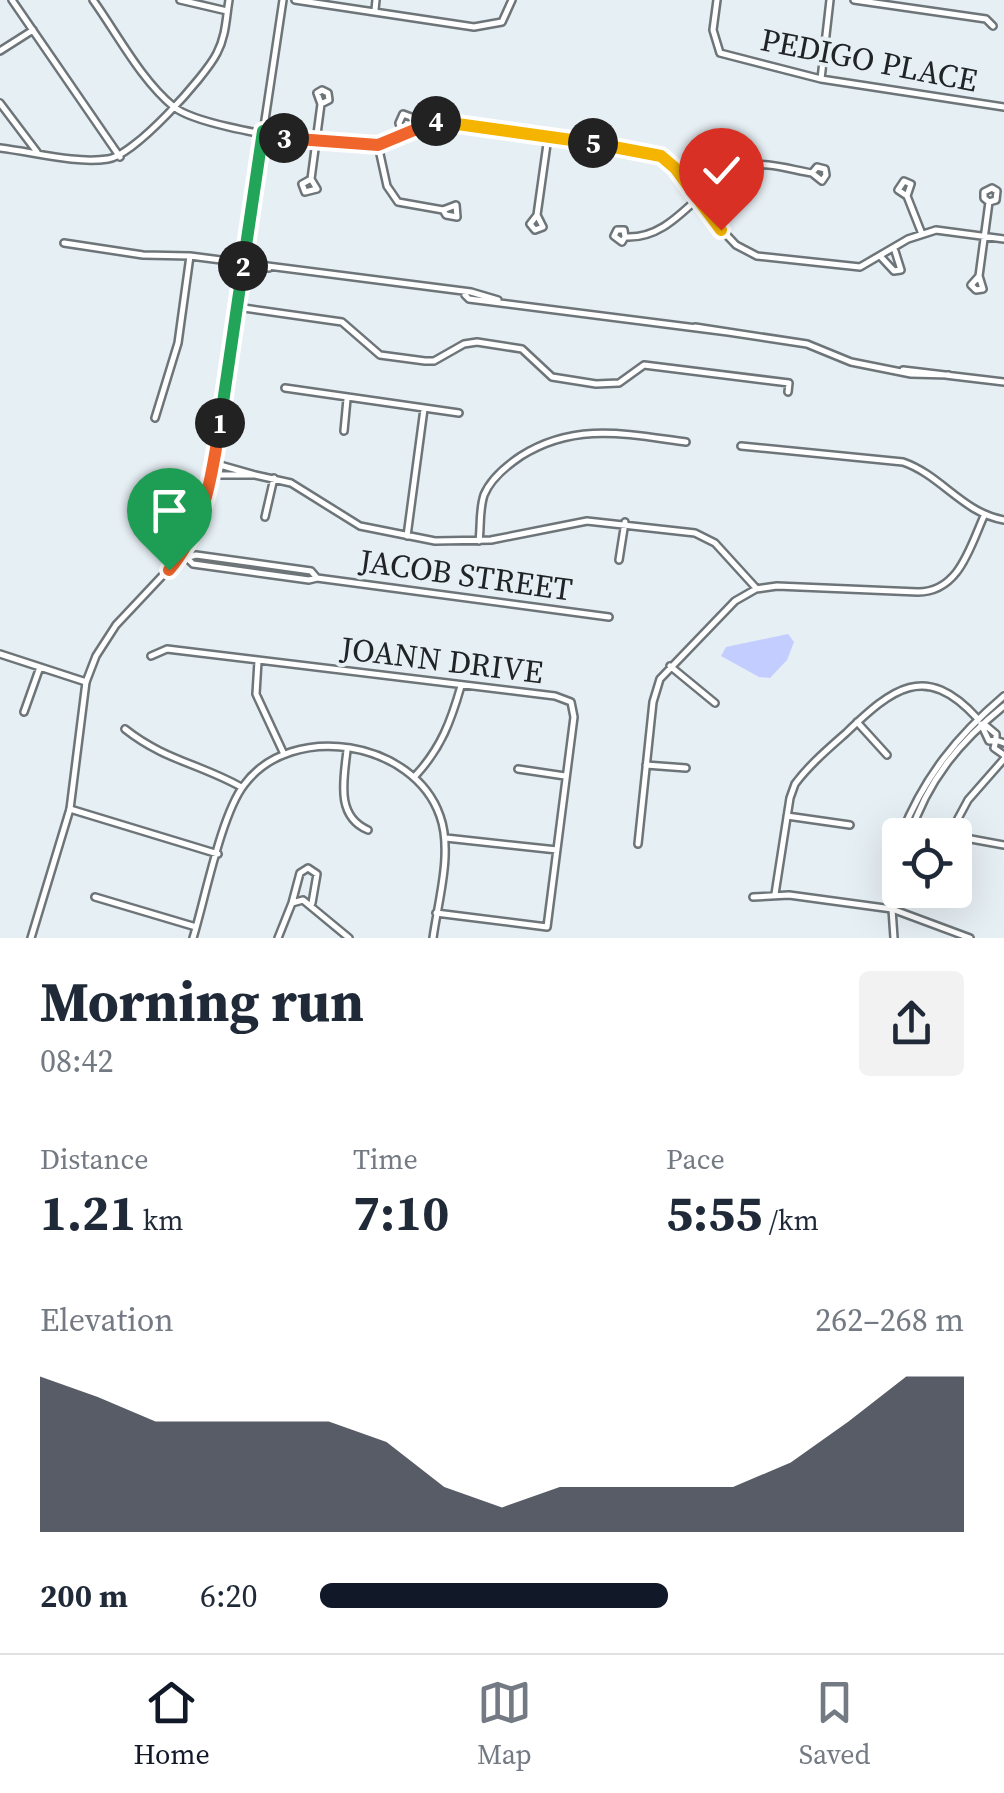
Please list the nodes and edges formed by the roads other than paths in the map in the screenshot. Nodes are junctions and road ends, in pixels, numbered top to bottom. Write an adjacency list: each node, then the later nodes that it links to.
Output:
1 (12, 0): 15 (street)
2 (93, 0): 20 (street)
3 (180, 0): 13 (street)
4 (229, 0): 13 (street)
5 (283, 0): 23 (street)
6 (295, 0): 12 (street)
7 (376, 0): 12 (street)
8 (512, 0): 12 (street)
9 (718, 0): 17 (street, PEDIGO PLACE)
10 (830, 0): 17 (street)
11 (854, 0): 14 (street)
12 (374, 10)
13 (227, 11): 20 (street)
14 (993, 26)
15 (33, 30): 16 (street); 30 (street)
16 (0, 51)
17 (821, 79): 21 (street, PEDIGO PLACE)
18 (0, 103): 29 (street)
19 (321, 104): 26 (street)
20 (173, 106): 23 (street); 30 (street)
21 (1004, 107)
22 (416, 128): 24 (street); 24 (street); 25 (street)
23 (263, 131): 26 (street); 46 (street)
24 (402, 134): 27 (street)
25 (548, 137): 34 (street); 37 (street)
26 (315, 141): 27 (street); 32 (street)
27 (378, 145): 36 (street)
28 (0, 148): 29 (street)
29 (38, 152): 30 (street)
30 (120, 157)
31 (812, 173): 34 (street)
32 (311, 179)
33 (907, 196): 38 (street)
34 (699, 199): 40 (street); 45 (street)
35 (990, 202): 39 (street)
36 (444, 210)
37 (537, 215)
38 (922, 234): 39 (street); 43 (street)
39 (984, 236): 41 (street); 47 (street)
40 (626, 237)
41 (1004, 239)
42 (64, 243): 44 (street)
43 (894, 250): 45 (street); 45 (street)
44 (190, 256): 46 (street); 55 (street)
45 (881, 257)
46 (244, 264): 48 (street); 49 (street)
47 (978, 276)
48 (237, 308): 51 (street); 59 (street)
49 (1004, 382)
50 (285, 388): 52 (street)
51 (788, 392)
52 (347, 399): 53 (street); 56 (street)
53 (424, 409): 54 (street); 65 (street)
54 (459, 413)
55 (155, 418)
56 (344, 431)
57 (686, 442): 66 (street)
58 (741, 446): 61 (street)
59 (215, 468): 60 (street); 67 (street)
60 (274, 478): 62 (street); 65 (street)
61 (984, 516): 63 (street); 69 (street)
62 (265, 517)
63 (1004, 520)
64 (624, 522): 66 (street); 68 (street); 69 (street)
65 (407, 536): 66 (street)
66 (479, 541)
67 (184, 558): 70 (street, JACOB STREET); 76 (street)
68 (619, 560)
69 (756, 588): 74 (street)
70 (609, 617)
71 (0, 654): 75 (street)
72 (151, 656): 73 (street, JOANN DRIVE)
73 (258, 660): 77 (street, JOANN DRIVE); 88 (street)
74 (670, 666): 79 (street); 91 (street)
75 (40, 667): 76 (street); 81 (street)
76 (86, 682): 97 (street)
77 (462, 685): 94 (street); 95 (street, JOANN DRIVE)
78 (1004, 696): 82 (street)
79 (715, 703)
80 (1004, 706): 82 (street)
81 (24, 712)
82 (979, 721): 83 (street); 85 (street); 99 (street); 100 (street)
83 (857, 722): 89 (street); 98 (street)
84 (125, 729): 96 (street)
85 (996, 740): 86 (street); 90 (street)
86 (1004, 743)
87 (346, 750): 88 (street); 94 (street); 103 (street)
88 (283, 752): 96 (street)
89 (888, 755)
90 (1004, 757): 101 (street)
91 (646, 765): 93 (street); 106 (street)
92 (518, 768): 95 (street)
93 (686, 768)
94 (416, 776): 104 (street)
95 (565, 776): 108 (street, JOANN DRIVE)
96 (242, 787): 109 (street)
97 (70, 810): 109 (street); 118 (street)
98 (786, 816): 102 (street); 110 (street)
99 (910, 818)
100 (915, 818)
101 (958, 818)
102 (850, 825)
103 (368, 830)
104 (446, 838): 108 (street); 116 (street)
105 (972, 839): 107 (street)
106 (638, 844)
107 (1004, 845)
108 (556, 850): 116 (street, JOANN DRIVE)
109 (218, 854): 117 (street)
110 (775, 894): 112 (street); 115 (street)
111 (95, 897): 117 (street)
112 (753, 897)
113 (292, 902): 114 (street); 114 (street); 120 (street)
114 (312, 903): 121 (street)
115 (892, 909): 123 (street); 124 (street)
116 (436, 913): 122 (street)
117 (196, 927): 119 (street)
118 (31, 938)
119 (193, 938)
120 (278, 938)
121 (349, 938)
122 (433, 938)
123 (894, 938)
124 (970, 938)

